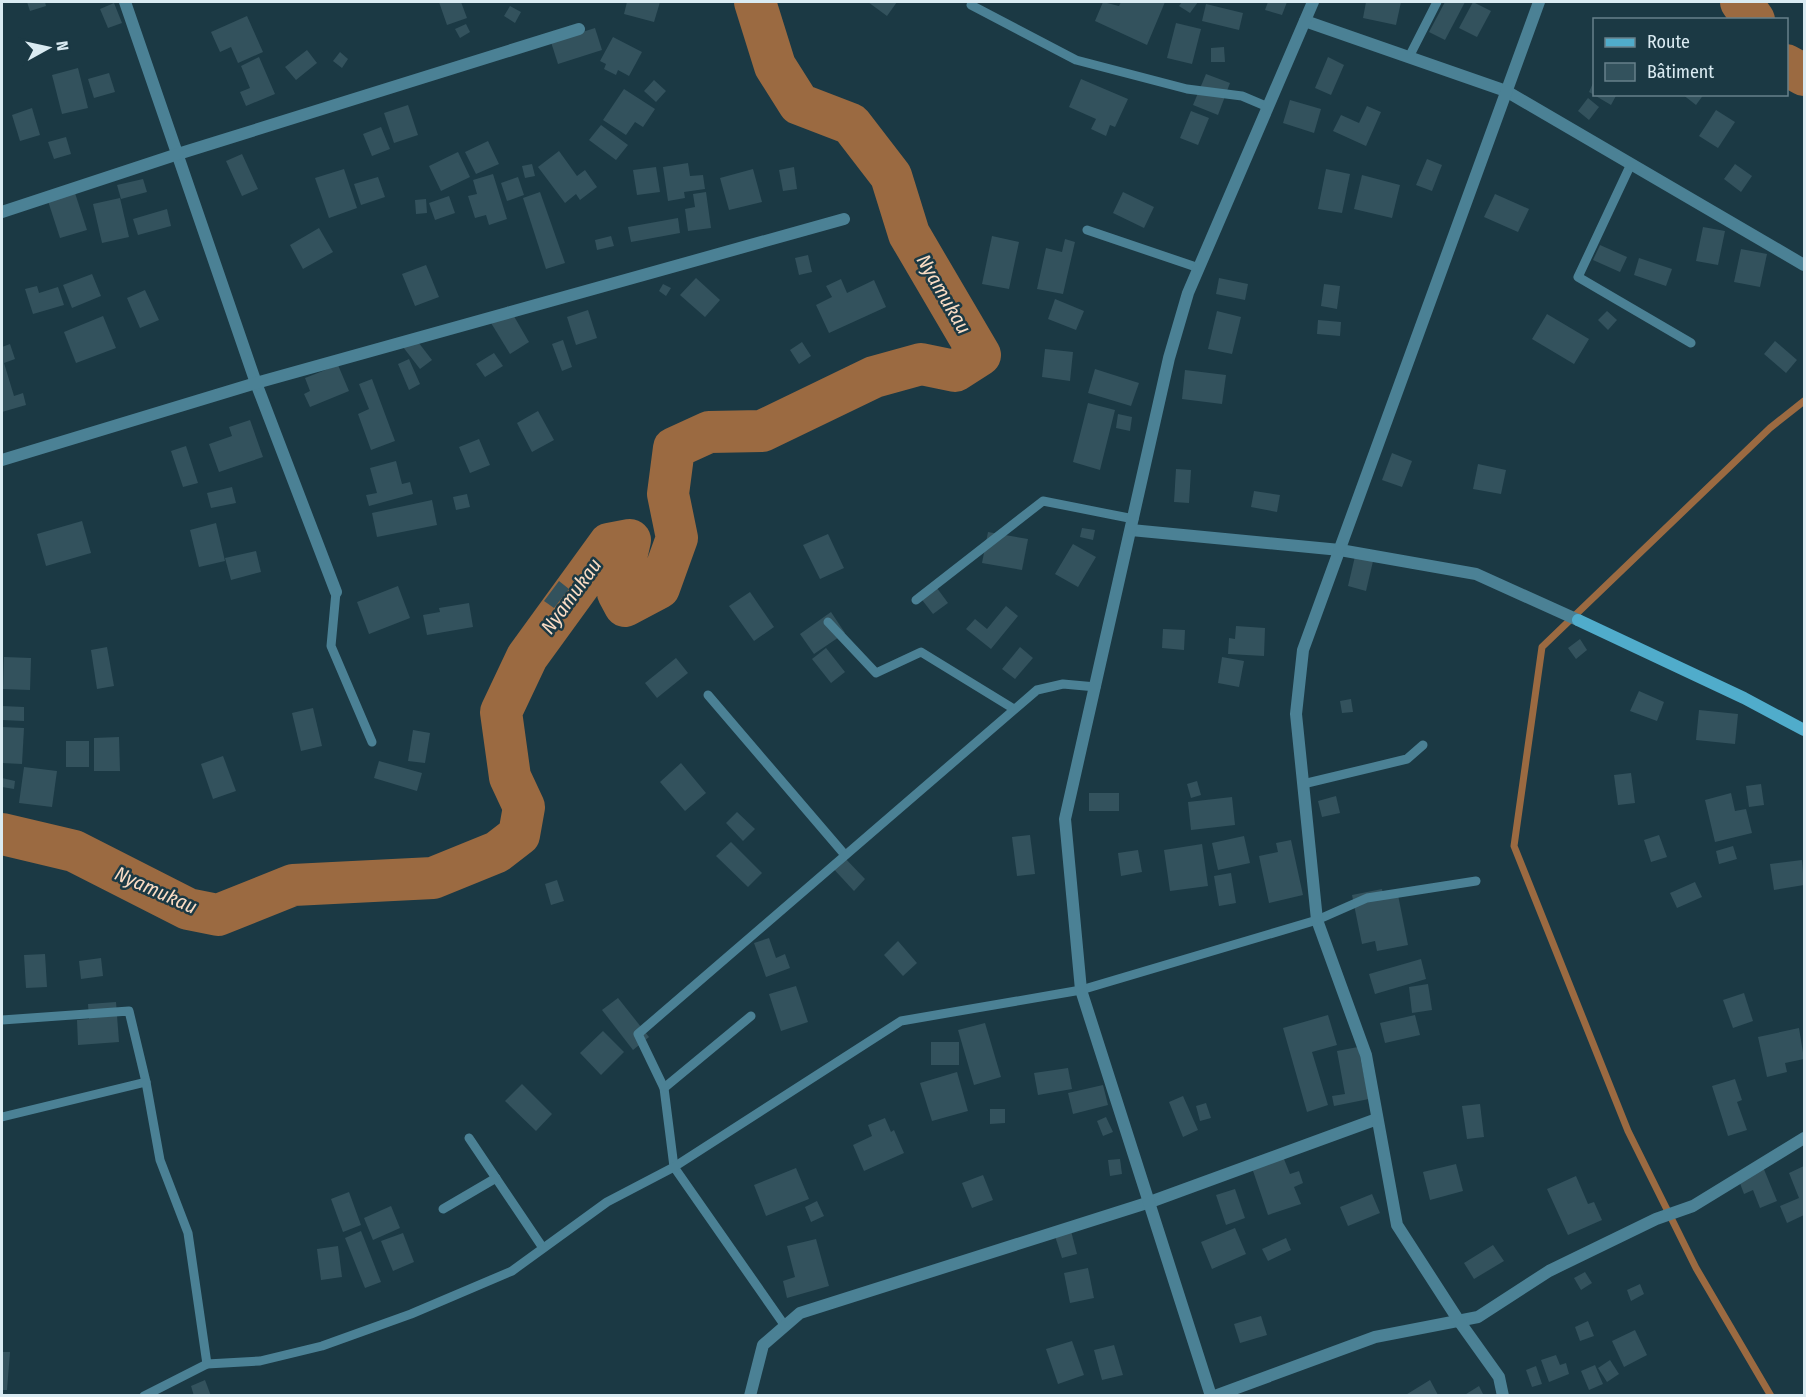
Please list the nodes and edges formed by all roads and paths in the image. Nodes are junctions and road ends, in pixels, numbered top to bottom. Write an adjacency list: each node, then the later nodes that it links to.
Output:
1 (125, 2): 11 (street)
2 (1313, 2): 6 (street)
3 (1437, 2): 8 (lane)
4 (1539, 2): 9 (street)
5 (970, 4): 10 (lane)
6 (1305, 21): 8 (street); 10 (street)
7 (579, 29): 11 (street)
8 (1409, 57): 9 (street)
9 (1506, 91): 12 (street); 22 (street)
10 (1268, 107): 17 (street)
11 (178, 154): 13 (street); 19 (street)
12 (1631, 164): 16 (street); 18 (lane)
13 (2, 212)
14 (844, 219): 19 (street)
15 (1087, 230): 17 (lane)
16 (1804, 265)
17 (1198, 268): 21 (street)
18 (1691, 343)
19 (256, 383): 20 (street); 23 (street)
20 (2, 460)
21 (1133, 525): 22 (street); 24 (lane); 26 (street)
22 (1340, 550): 29 (street); 32 (street)
23 (336, 592): 30 (lane)
24 (916, 600)
25 (828, 622): 28 (lane)
26 (1096, 687): 28 (lane); 36 (street)
27 (708, 695): 33 (lane)
28 (1014, 709): 33 (lane)
29 (1804, 730)
30 (372, 742)
31 (1423, 745): 32 (lane)
32 (1303, 784): 35 (street)
33 (846, 855): 40 (lane)
34 (1476, 881): 35 (lane)
35 (1317, 920): 36 (lane); 42 (street)
36 (1081, 990): 45 (lane); 47 (street)
37 (752, 1016): 40 (lane)
38 (2, 1020): 39 (lane)
39 (146, 1082): 41 (lane); 52 (lane)
40 (664, 1088): 45 (lane)
41 (2, 1117)
42 (1377, 1119): 47 (street); 50 (street)
43 (469, 1138): 46 (lane)
44 (1804, 1138): 50 (street)
45 (674, 1167): 49 (lane); 51 (lane)
46 (496, 1178): 48 (lane); 49 (lane)
47 (1150, 1202): 51 (street); 55 (street)
48 (443, 1209)
49 (543, 1248): 52 (lane)
50 (1459, 1321): 55 (street); 56 (street)
51 (785, 1326): 54 (street)
52 (207, 1364): 53 (lane)
53 (144, 1395)
54 (750, 1395)
55 (1213, 1395)
56 (1503, 1395)

